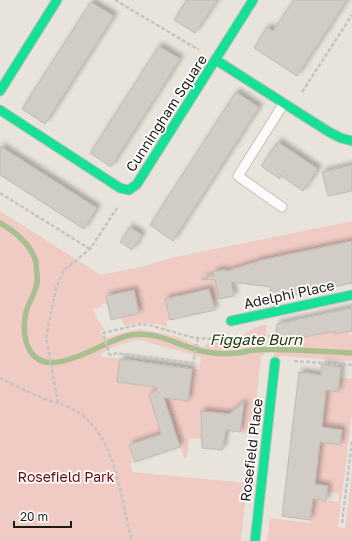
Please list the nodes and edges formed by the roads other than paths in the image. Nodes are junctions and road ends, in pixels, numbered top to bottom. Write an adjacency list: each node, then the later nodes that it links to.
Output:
1 (57, 0): 4 (street)
2 (253, 0): 3 (street, Cunningham Square)
3 (216, 60): 5 (street); 6 (street, Cunningham Square)
4 (0, 91)
5 (288, 105): 7 (street); 8 (lane)
6 (0, 110)
7 (352, 141)
8 (282, 207)
9 (352, 295): 10 (street, Adelphi Place)
10 (231, 321)
11 (275, 362): 12 (street, Rosefield Place)
12 (255, 541)

